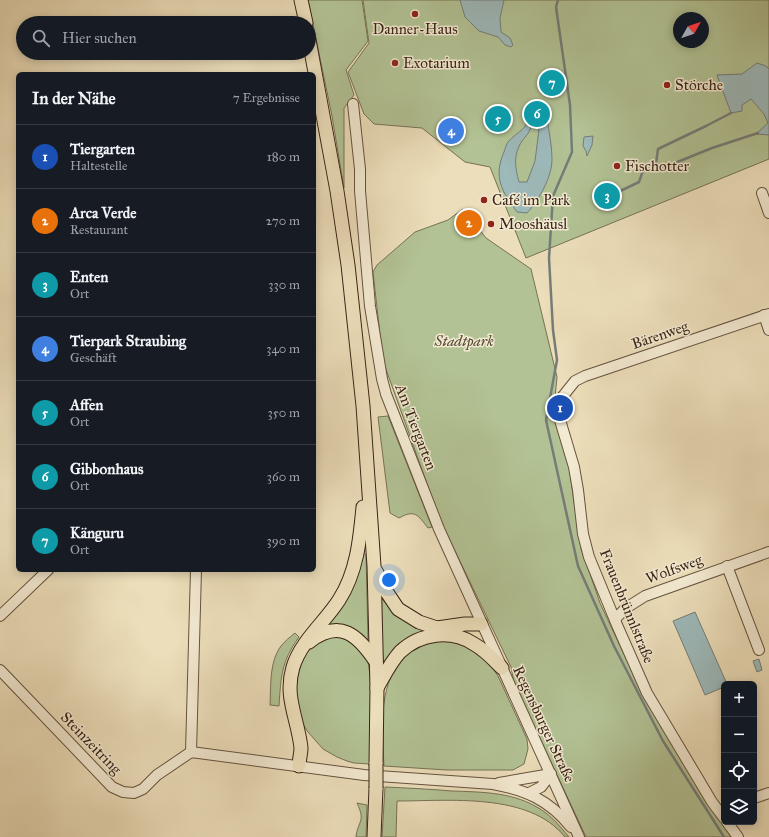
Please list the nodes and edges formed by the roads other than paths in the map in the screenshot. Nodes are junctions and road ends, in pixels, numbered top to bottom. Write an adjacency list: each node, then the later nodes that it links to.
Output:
1 (301, 0): 2 (main road)
2 (304, 16)
3 (313, 60): 4 (main road)
4 (315, 72)
5 (316, 78): 12 (main road)
6 (352, 104): 20 (street, Am Tiergarten)
7 (762, 193): 8 (street)
8 (769, 213)
9 (767, 315): 10 (street, Bärenweg); 11 (street, Bärenweg)
10 (769, 330)
11 (569, 388): 19 (street, Frauenbrünnlstraße)
12 (367, 465): 14 (main road); 22 (main road)
13 (769, 552): 15 (street, Wolfsweg)
14 (374, 566): 20 (main road); 24 (main road)
15 (727, 566): 19 (street, Wolfsweg); 23 (street)
16 (46, 572): 18 (street)
17 (196, 572): 28 (street)
18 (0, 616)
19 (615, 619): 35 (street, Frauenbrünnlstraße)
20 (481, 624): 21 (main road); 25 (street, Regensburger Straße)
21 (466, 639): 25 (main road); 27 (main road)
22 (303, 647): 24 (main road); 29 (main road)
23 (759, 650)
24 (376, 662): 27 (main road)
25 (502, 668): 30 (street, Regensburger Straße)
26 (0, 670): 28 (street, Steinzeitring)
27 (377, 688): 38 (main road, bridge)
28 (192, 752): 29 (street)
29 (299, 766): 31 (street)
30 (550, 774): 31 (street); 32 (street); 37 (street, Regensburger Straße)
31 (493, 784): 32 (street)
32 (529, 793): 37 (street)
33 (769, 793): 34 (street)
34 (757, 797)
35 (721, 812)
36 (730, 825): 39 (street, Frauenbrünnlstraße)
37 (579, 836)
38 (374, 837)
39 (738, 837)

